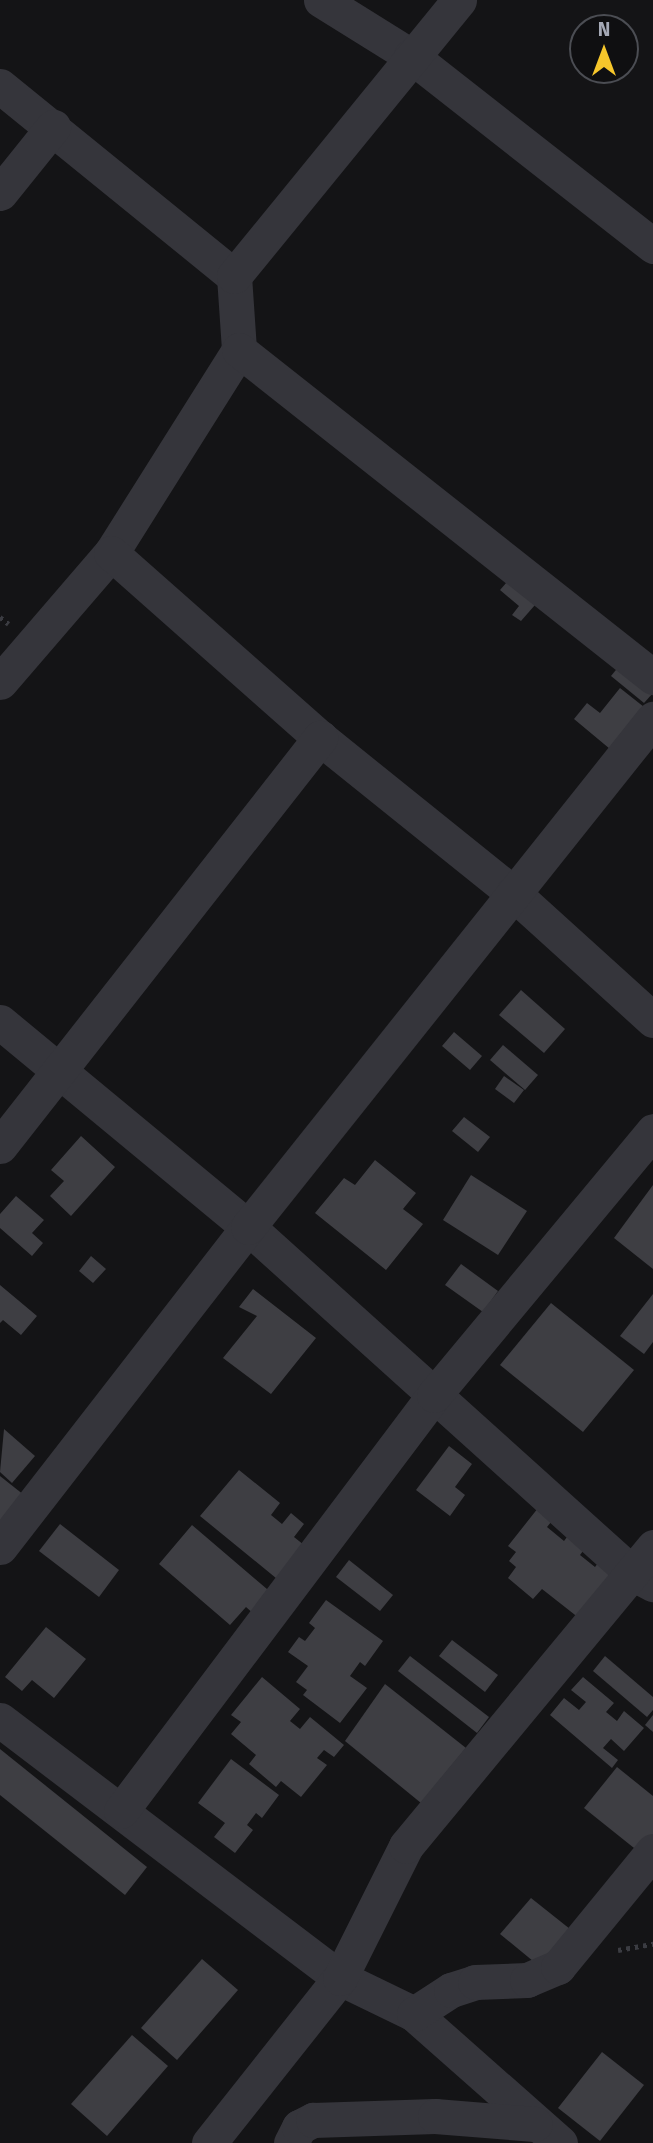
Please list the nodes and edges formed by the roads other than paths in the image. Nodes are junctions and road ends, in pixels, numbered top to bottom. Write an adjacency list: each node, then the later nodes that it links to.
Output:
1 (321, 0): 3 (street)
2 (458, 0): 3 (street)
3 (411, 56): 7 (street); 8 (street)
4 (0, 86): 5 (street)
5 (53, 127): 6 (street); 8 (street)
6 (0, 193)
7 (653, 246)
8 (234, 276): 9 (street)
9 (239, 350): 10 (street); 11 (street)
10 (111, 553): 12 (street); 14 (street)
11 (653, 677)
12 (0, 682)
13 (653, 719): 15 (street)
14 (320, 738): 15 (street); 18 (street)
15 (513, 893): 16 (street); 21 (street)
16 (653, 1020)
17 (0, 1022): 18 (street)
18 (58, 1067): 20 (street); 21 (street)
19 (653, 1131): 22 (street)
20 (0, 1146)
21 (248, 1227): 22 (street); 23 (street)
22 (434, 1395): 24 (street); 26 (street)
23 (0, 1547)
24 (646, 1568): 28 (street)
25 (0, 1720): 26 (street)
26 (121, 1811): 28 (street)
27 (653, 1851): 29 (street)
28 (340, 1978): 29 (street); 31 (street)
29 (414, 2014): 30 (street)
30 (547, 2134): 32 (street)
31 (209, 2143)
32 (291, 2143)

